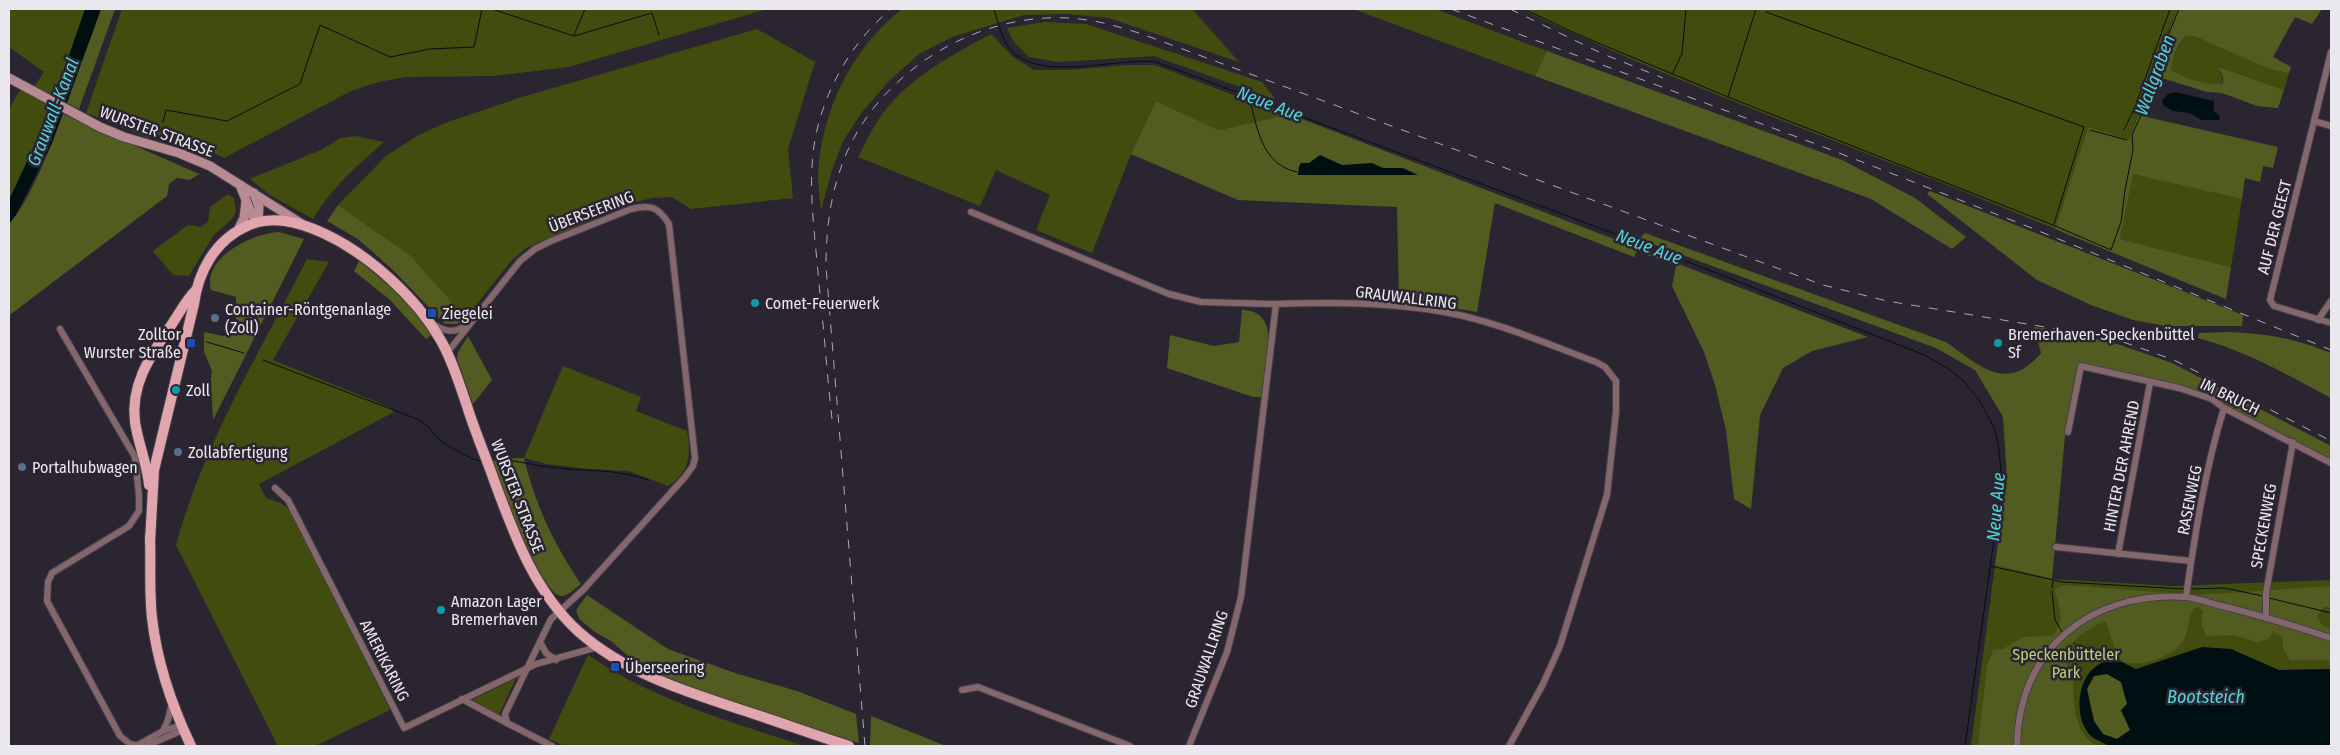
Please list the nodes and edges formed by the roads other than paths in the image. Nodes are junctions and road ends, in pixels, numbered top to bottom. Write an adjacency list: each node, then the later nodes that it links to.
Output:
1 (2331, 52): 3 (street)
2 (9, 78): 5 (main road, WURSTER STRASSE)
3 (2314, 121): 4 (street); 15 (street, AUF DER GEEST)
4 (2331, 126)
5 (240, 184): 6 (main road, WURSTER STRASSE); 7 (main road)
6 (254, 193): 9 (main road); 10 (main road, WURSTER STRASSE)
7 (246, 201): 9 (main road); 11 (main road)
8 (971, 212): 14 (street)
9 (258, 222): 10 (main road, WURSTER STRASSE); 11 (main road, WURSTER STRASSE)
10 (302, 224): 16 (main road, WURSTER STRASSE)
11 (238, 230): 12 (main road, WURSTER STRASSE)
12 (196, 290): 27 (main road); 27 (main road)
13 (2331, 302): 15 (street)
14 (1276, 304): 51 (street, GRAUWALLRING); 52 (street, GRAUWALLRING)
15 (2318, 320): 17 (street)
16 (430, 323): 18 (street); 20 (main road, WURSTER STRASSE)
17 (2331, 323)
18 (468, 324): 20 (street, ÜBERSEERING); 32 (street, ÜBERSEERING)
19 (60, 329): 45 (street)
20 (447, 353): 32 (main road, WURSTER STRASSE)
21 (2150, 383): 22 (street, IM BRUCH); 23 (street, IM BRUCH); 29 (street, HINTER DER AHREND)
22 (2224, 408): 24 (street, IM BRUCH); 30 (street, RASENWEG)
23 (2068, 432)
24 (2292, 442): 25 (street, IM BRUCH); 33 (street, SPECKENWEG)
25 (2331, 464)
26 (275, 488): 41 (street, AMERIKARING)
27 (150, 542): 40 (main road)
28 (2056, 547): 29 (street)
29 (2118, 554): 30 (street)
30 (2191, 561): 31 (street, RASENWEG)
31 (2187, 592): 33 (street); 53 (street)
32 (558, 611): 35 (street); 36 (main road, WURSTER STRASSE)
33 (2266, 616): 34 (street)
34 (2331, 638)
35 (540, 642): 37 (street); 38 (street)
36 (598, 647): 37 (street, AMERIKARING); 49 (main road, WURSTER STRASSE)
37 (556, 660): 38 (street, AMERIKARING)
38 (526, 670): 41 (street, AMERIKARING); 42 (street)
39 (962, 690): 50 (street)
40 (172, 699): 43 (main road); 44 (street)
41 (462, 699): 42 (street)
42 (507, 723): 48 (street)
43 (182, 727): 44 (street); 46 (street); 47 (main road)
44 (162, 731): 45 (street)
45 (137, 746)
46 (146, 746)
47 (191, 746)
48 (552, 746)
49 (848, 746)
50 (1130, 746)
51 (1189, 746)
52 (1509, 746)
53 (2017, 746)

